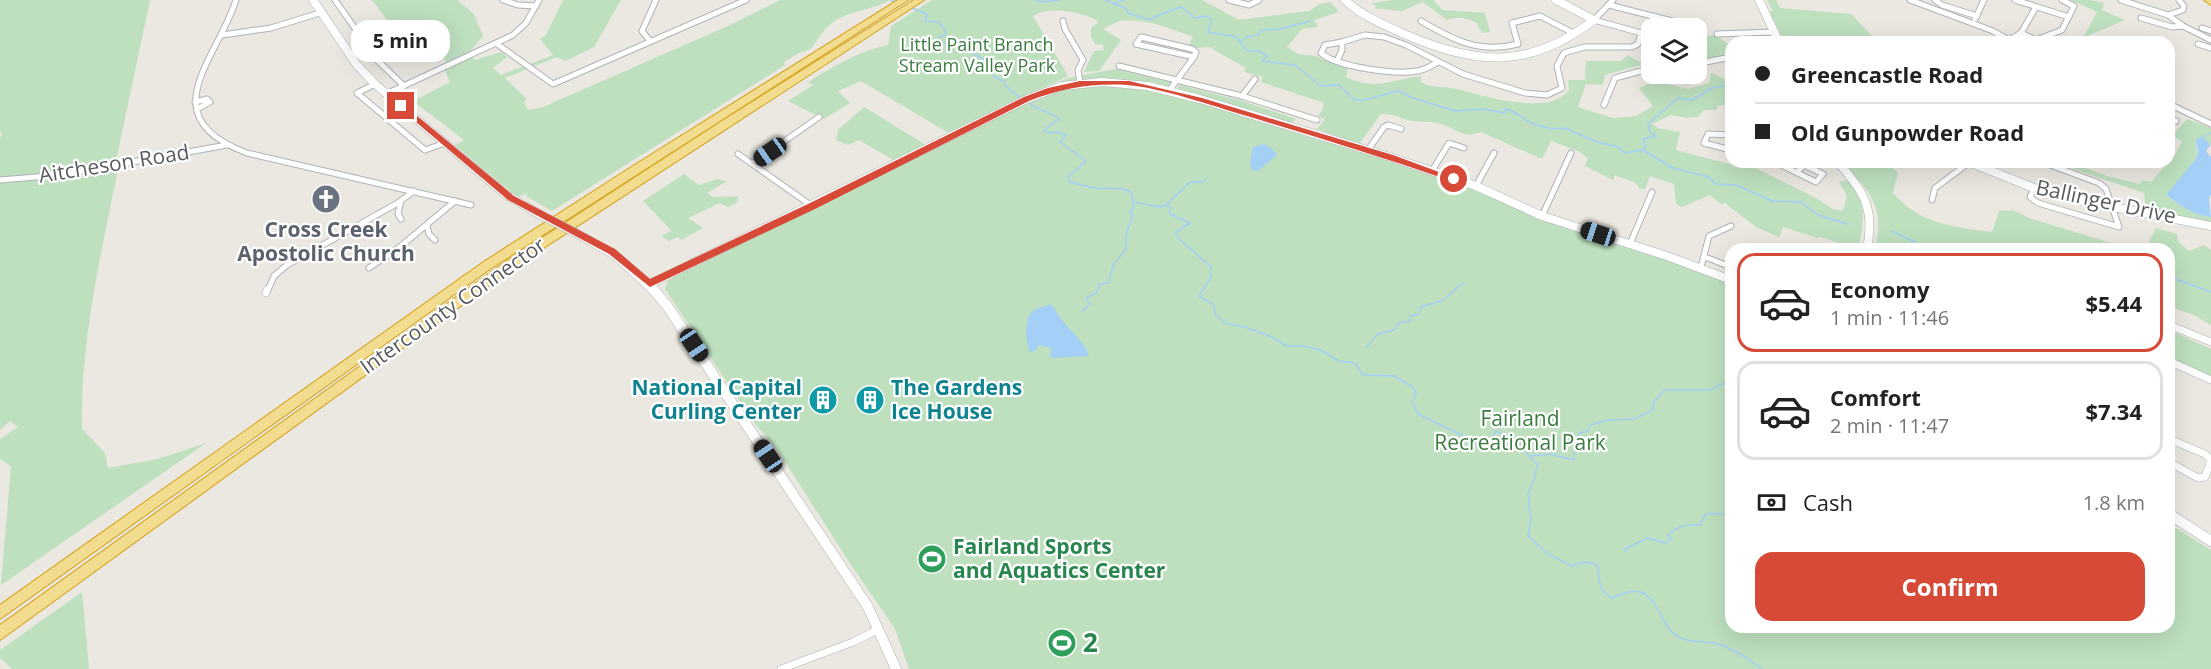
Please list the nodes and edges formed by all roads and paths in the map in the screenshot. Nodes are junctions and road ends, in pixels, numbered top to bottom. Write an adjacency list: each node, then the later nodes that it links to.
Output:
1 (236, 0): 43 (street)
2 (313, 0): 24 (street)
3 (335, 0): 68 (street)
4 (503, 0): 21 (street)
5 (656, 0): 50 (street)
6 (746, 0): 50 (street)
7 (903, 0): 35 (highway, Intercounty Connector)
8 (920, 0): 35 (highway, Intercounty Connector)
9 (1229, 0): 10 (street)
10 (1259, 0)
11 (1344, 0): 56 (street)
12 (1556, 0): 30 (street)
13 (1759, 0): 38 (street)
14 (1910, 0): 33 (street)
15 (1935, 0): 26 (street)
16 (1984, 0): 26 (street)
17 (2015, 0): 23 (street)
18 (2062, 0): 27 (street)
19 (2121, 0): 25 (street)
20 (2179, 0): 25 (street)
21 (538, 3): 53 (street)
22 (1611, 3): 28 (street); 30 (street)
23 (2036, 7): 27 (street); 39 (street)
24 (323, 12): 43 (street); 67 (street)
25 (2168, 15): 34 (street)
26 (1977, 16): 33 (street)
27 (2069, 17): 48 (street)
28 (1662, 18)
29 (2141, 18): 34 (street)
30 (1594, 20): 40 (street); 41 (street)
31 (1063, 21): 66 (street)
32 (1421, 21): 52 (street)
33 (1971, 24): 45 (street)
34 (2183, 26): 49 (street)
35 (865, 28): 131 (highway, Intercounty Connector); 137 (highway, Intercounty Connector)
36 (2202, 28): 37 (street)
37 (2211, 30)
38 (1774, 32): 42 (street); 44 (street)
39 (2021, 33): 46 (street); 47 (street)
40 (1575, 34): 52 (street); 56 (street)
41 (1641, 34): 60 (street)
42 (1717, 34)
43 (222, 35): 72 (street)
44 (1776, 36)
45 (2000, 36)
46 (2017, 36)
47 (2027, 36)
48 (2046, 36)
49 (2211, 40)
50 (650, 41): 53 (street)
51 (1342, 42): 59 (street); 59 (street); 60 (street)
52 (1453, 42): 56 (street)
53 (497, 44): 68 (street)
54 (2198, 44): 55 (street)
55 (2211, 48)
56 (1444, 51)
57 (1194, 57): 57 (street); 65 (street)
58 (1725, 58): 61 (street)
59 (1337, 61): 60 (street)
60 (1438, 62)
61 (1707, 62)
62 (1119, 66): 65 (street)
63 (1641, 70): 73 (street)
64 (1255, 79): 71 (street)
65 (1177, 80): 69 (street); 71 (street)
66 (1080, 83): 69 (street); 108 (street)
67 (375, 84): 70 (street); 83 (street)
68 (404, 86): 70 (street)
69 (1168, 92): 80 (street)
70 (386, 94): 83 (street)
71 (1242, 96): 77 (street)
72 (195, 102): 75 (street); 75 (street)
73 (1604, 105)
74 (2175, 107): 79 (street)
75 (196, 110): 84 (street)
76 (819, 117): 91 (street)
77 (1305, 117): 78 (street); 80 (street)
78 (1317, 120)
79 (2211, 124)
80 (1296, 128): 87 (street)
81 (1401, 129): 87 (street)
82 (1725, 135): 86 (street)
83 (445, 143): 123 (street, bridge)
84 (227, 145): 99 (street, Aitcheson Road); 102 (street)
85 (1464, 148): 97 (street)
86 (1725, 148)
87 (1368, 150): 97 (street)
88 (1494, 153): 100 (street)
89 (1571, 153): 110 (street)
90 (738, 154): 91 (street)
91 (753, 163): 108 (street)
92 (1789, 168): 98 (street)
93 (1843, 168): 116 (street)
94 (1961, 168): 104 (street)
95 (1984, 168): 101 (street, Ballinger Drive)
96 (2060, 168): 109 (street)
97 (1432, 171): 100 (street)
98 (1797, 172)
99 (0, 180)
100 (1476, 186): 110 (street)
101 (2034, 188): 109 (street, Ballinger Drive); 109 (street)
102 (414, 191): 105 (street); 106 (street)
103 (1652, 192): 117 (street)
104 (1932, 200)
105 (401, 201): 111 (street); 124 (street)
106 (455, 201): 107 (street); 112 (street)
107 (471, 205)
108 (812, 207): 123 (street)
109 (2115, 209): 114 (street, Ballinger Drive)
110 (1542, 216): 117 (street)
111 (401, 219)
112 (426, 226): 115 (street); 121 (street)
113 (1731, 226): 118 (street)
114 (2211, 226)
115 (435, 240)
116 (1868, 243)
117 (1630, 244): 120 (street)
118 (1705, 257): 119 (street); 120 (street)
119 (1725, 265)
120 (1701, 267): 122 (street)
121 (369, 268)
122 (1725, 277)
123 (650, 284): 136 (street)
124 (266, 293)
125 (2175, 327): 126 (street)
126 (2211, 342)
127 (2175, 364): 128 (street)
128 (2211, 380)
129 (2175, 442): 130 (street)
130 (2175, 465)
131 (136, 514): 134 (highway); 135 (highway, Intercounty Connector)
132 (2175, 518): 133 (street)
133 (2211, 541)
134 (0, 606)
135 (0, 612)
136 (879, 629): 138 (street); 139 (street)
137 (0, 633)
138 (782, 669)
139 (896, 669)

